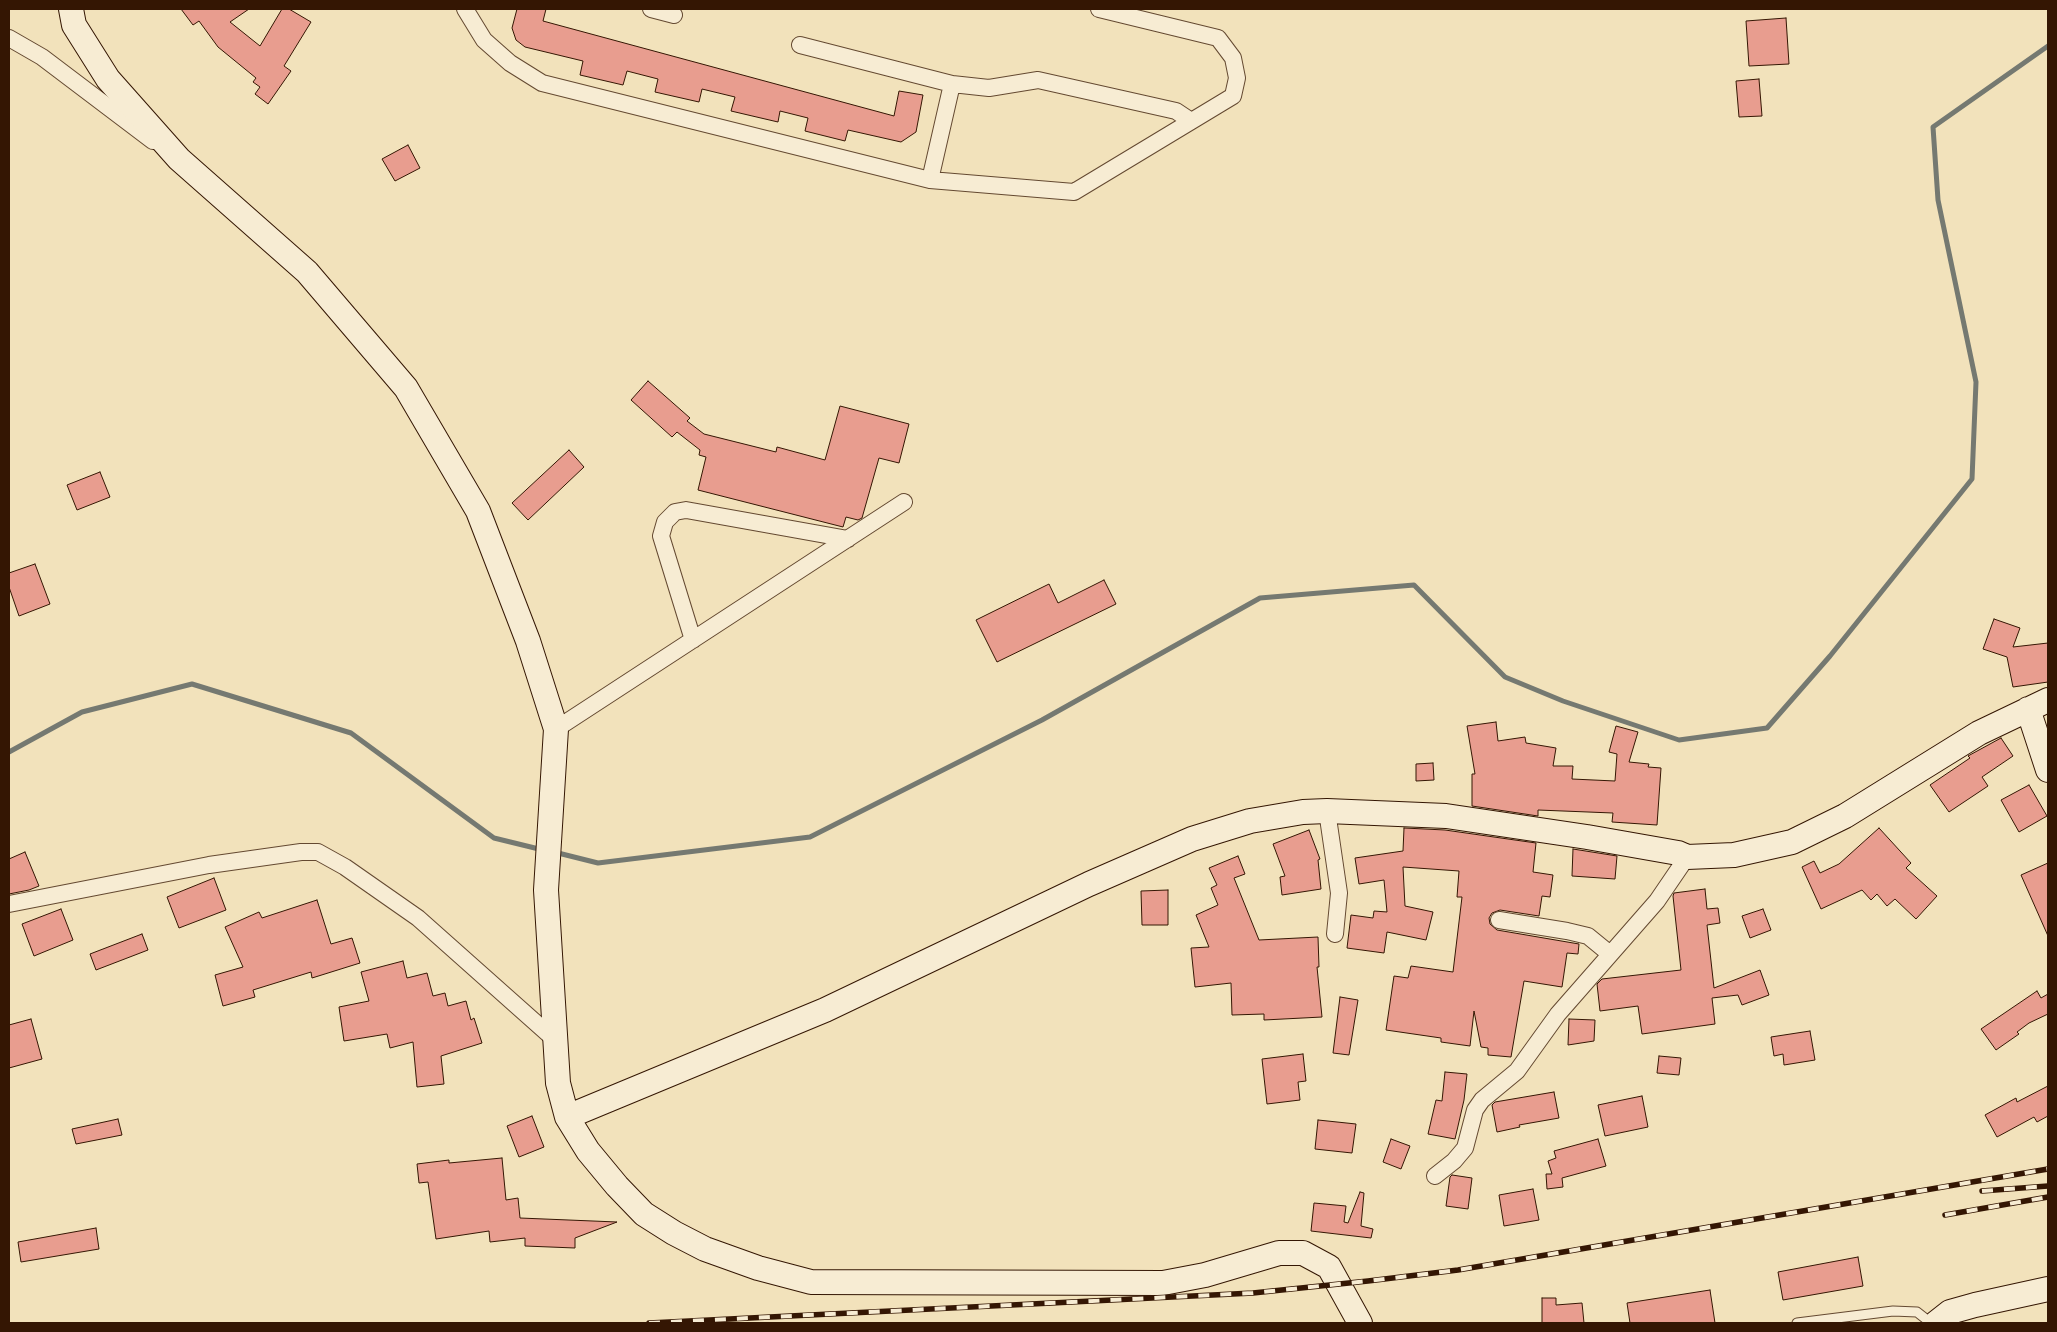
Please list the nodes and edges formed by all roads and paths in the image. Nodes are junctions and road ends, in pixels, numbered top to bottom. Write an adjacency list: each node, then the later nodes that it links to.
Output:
1 (71, 9): 10 (main road)
2 (465, 9): 11 (street)
3 (651, 9): 5 (street)
4 (1099, 9): 9 (street)
5 (674, 15)
6 (9, 38): 10 (street)
7 (800, 45): 8 (street)
8 (952, 84): 9 (street); 11 (street)
9 (1191, 121): 11 (street)
10 (190, 169): 16 (main road)
11 (930, 180)
12 (904, 502): 13 (street)
13 (848, 539): 14 (street); 14 (street)
14 (693, 640): 16 (street)
15 (2038, 704): 17 (main road); 19 (main road)
16 (556, 729): 24 (main road)
17 (2048, 770)
18 (1327, 810): 19 (main road); 22 (street); 25 (main road)
19 (1687, 856): 23 (street)
20 (9, 904): 24 (street)
21 (1499, 920): 23 (street)
22 (1335, 934)
23 (1610, 954): 26 (street)
24 (554, 1040): 25 (main road)
25 (567, 1117): 28 (main road)
26 (1435, 1176)
27 (2048, 1289): 31 (main road)
28 (1360, 1323)
29 (1797, 1323): 30 (lane)
30 (1931, 1323)
31 (1936, 1323)

